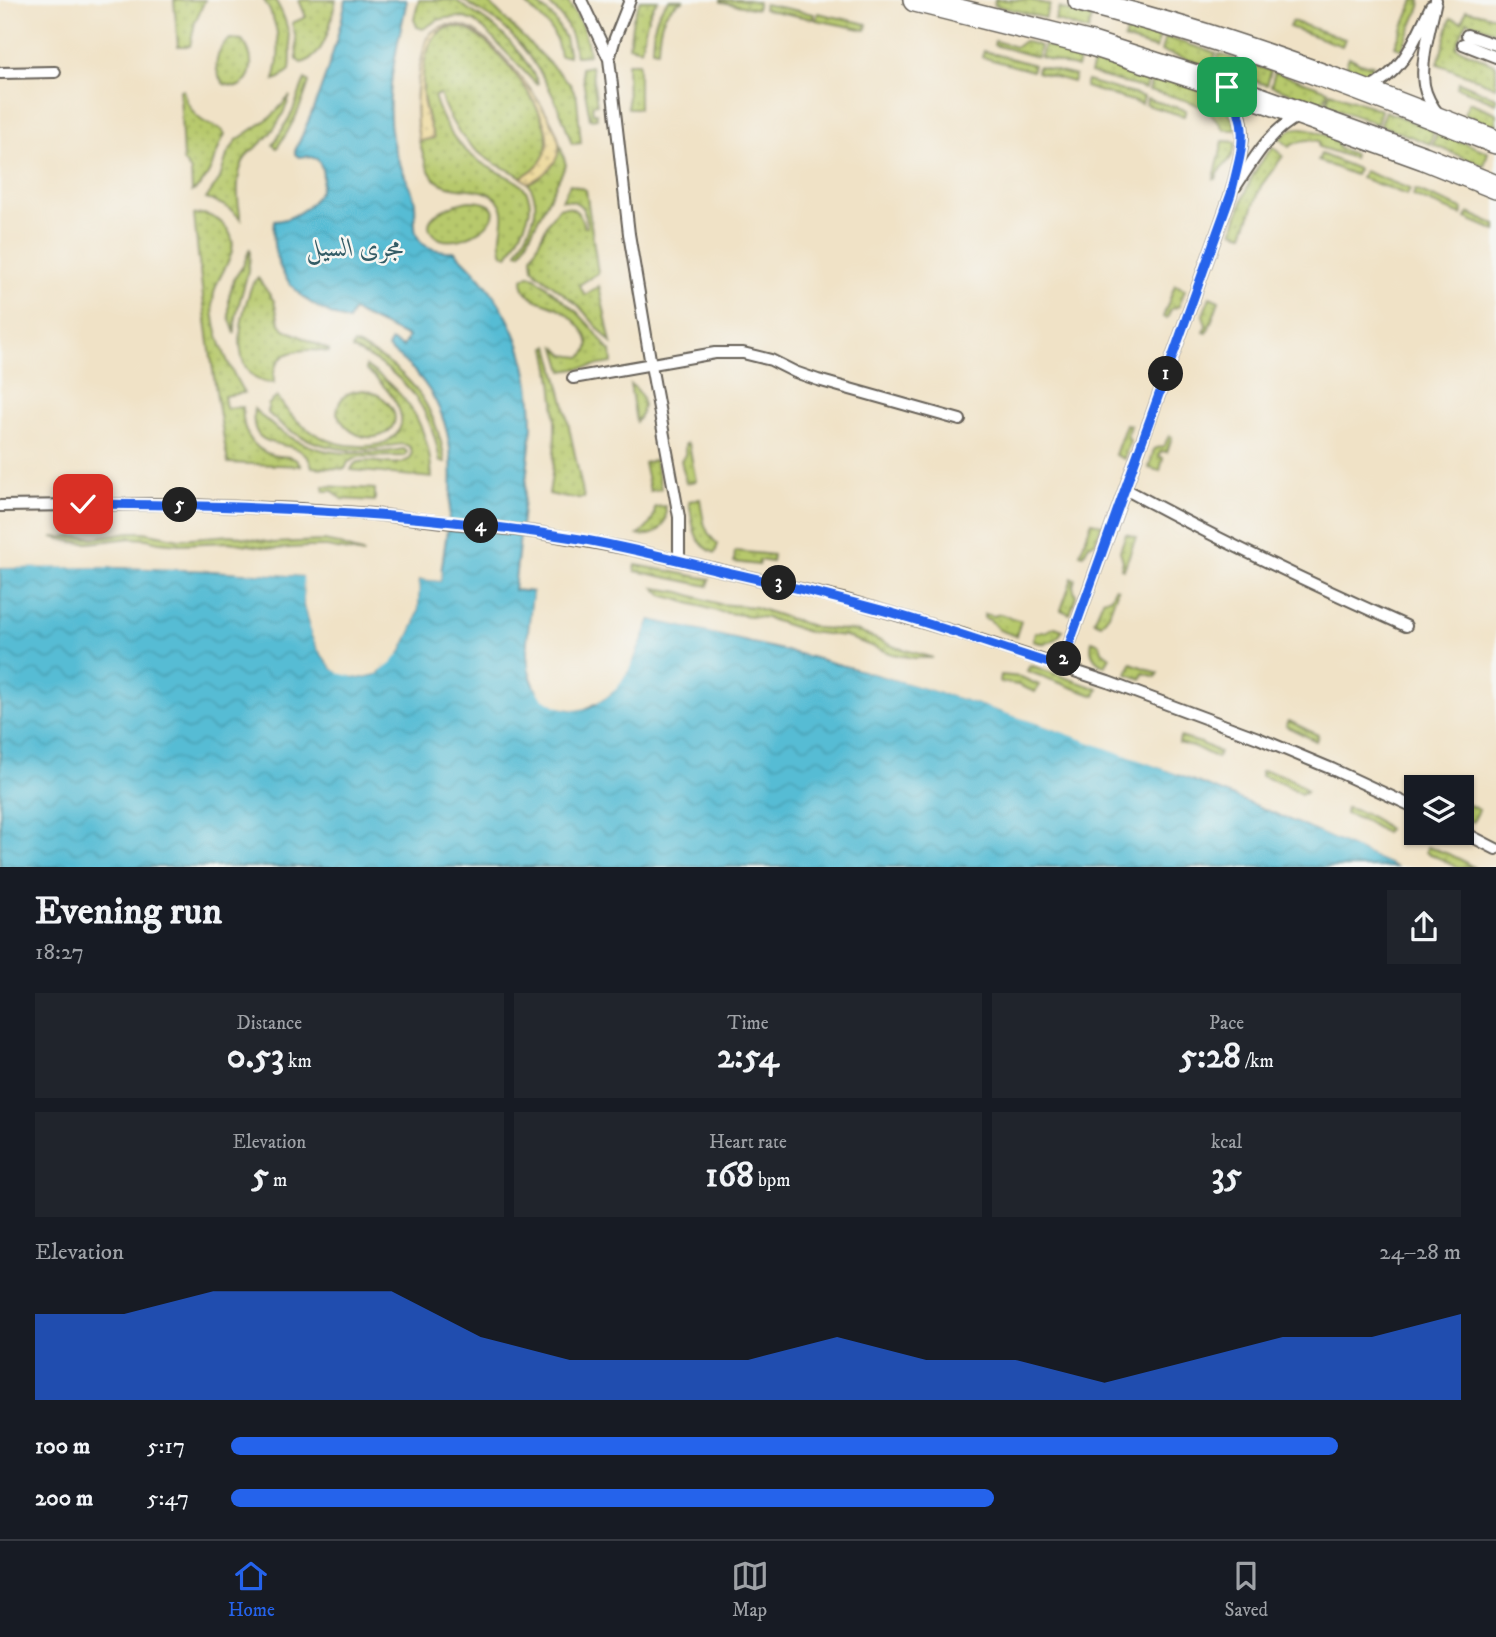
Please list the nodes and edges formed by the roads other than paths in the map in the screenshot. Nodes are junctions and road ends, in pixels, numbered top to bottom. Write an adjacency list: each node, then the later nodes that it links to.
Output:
1 (581, 0): 8 (lane)
2 (630, 0): 8 (lane)
3 (915, 0): 11 (street)
4 (1080, 0): 12 (street)
5 (1435, 0): 12 (lane); 14 (lane)
6 (1496, 46): 7 (lane)
7 (1496, 57)
8 (609, 59): 18 (lane)
9 (55, 72): 10 (lane)
10 (0, 73)
11 (1227, 87): 13 (street); 17 (lane)
12 (1365, 91): 14 (street)
13 (1304, 114): 16 (street); 17 (lane)
14 (1442, 121): 15 (street)
15 (1496, 142)
16 (1496, 187)
17 (1231, 194): 21 (lane)
18 (651, 365): 19 (lane); 20 (lane); 23 (lane)
19 (573, 378)
20 (960, 420)
21 (1125, 489): 24 (lane); 25 (lane)
22 (0, 506): 23 (lane)
23 (679, 560): 25 (lane)
24 (1406, 626)
25 (1061, 667): 26 (lane)
26 (1404, 802)
27 (1474, 838): 28 (lane)
28 (1496, 849)

